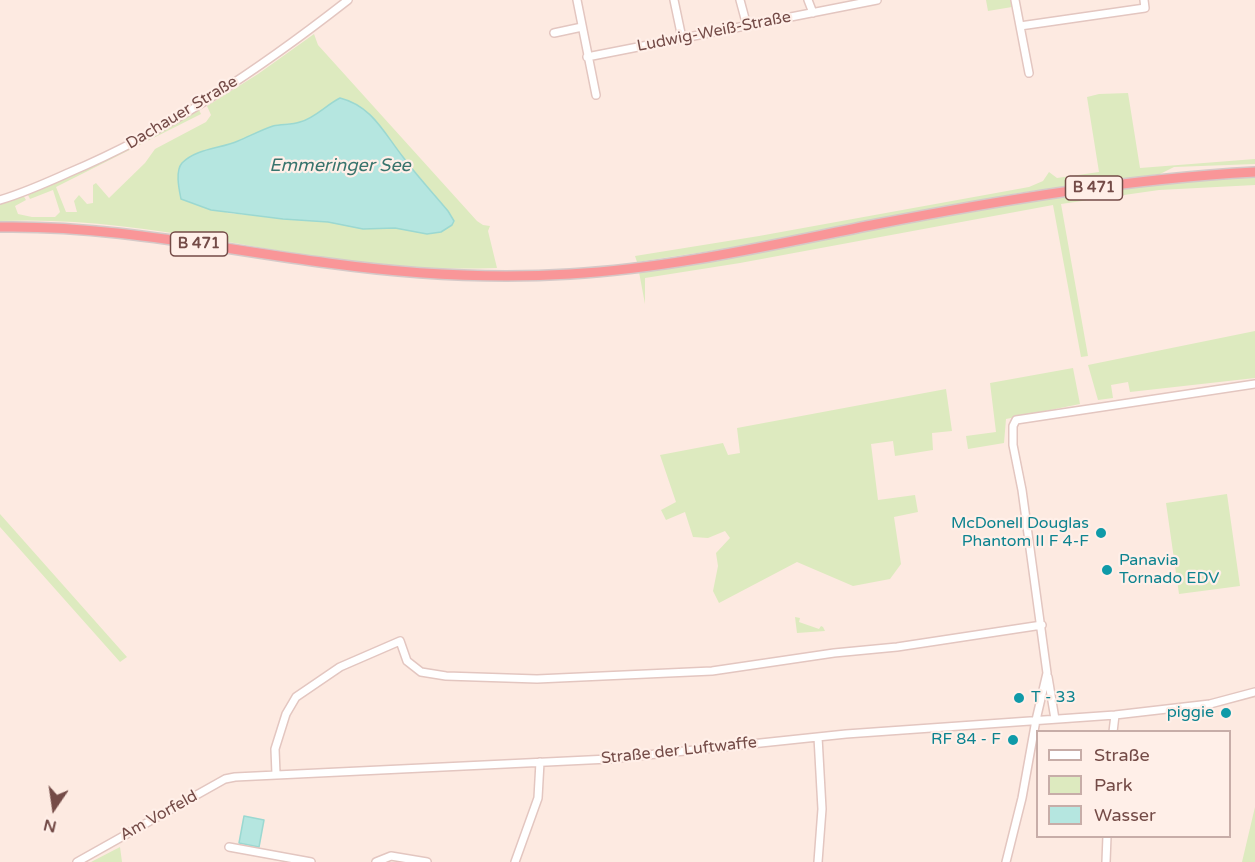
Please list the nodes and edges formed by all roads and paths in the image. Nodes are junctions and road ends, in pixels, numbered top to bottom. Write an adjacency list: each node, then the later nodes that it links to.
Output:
1 (348, 0): 19 (street, Dachauer Straße)
2 (577, 0): 12 (street)
3 (674, 0): 14 (street)
4 (740, 0): 10 (street)
5 (808, 0): 9 (street)
6 (877, 0): 9 (street, Ludwig-Weiß-Straße)
7 (1015, 0): 11 (street)
8 (1145, 4): 11 (street)
9 (813, 13): 10 (street, Ludwig-Weiß-Straße)
10 (747, 26): 14 (street, Ludwig-Weiß-Straße)
11 (1020, 26): 16 (street)
12 (582, 27): 13 (street); 15 (street)
13 (554, 33)
14 (682, 38): 15 (street, Ludwig-Weiß-Straße)
15 (587, 57): 17 (street)
16 (1029, 73)
17 (596, 95)
18 (1255, 172): 20 (highway, B 471)
19 (0, 200)
20 (0, 227)
21 (1255, 384): 22 (street)
22 (1042, 625): 23 (street); 31 (street)
23 (1047, 673): 26 (street); 27 (street)
24 (1255, 692): 25 (street, Straße der Luftwaffe)
25 (1114, 715): 26 (street, Straße der Luftwaffe); 28 (street)
26 (1055, 718): 27 (street, Straße der Luftwaffe)
27 (1036, 720): 29 (street, Straße der Luftwaffe); 41 (street)
28 (1113, 730)
29 (818, 737): 30 (street, Straße der Luftwaffe); 40 (street)
30 (540, 762): 31 (street, Straße der Luftwaffe); 39 (street)
31 (276, 774): 32 (street, Straße der Luftwaffe)
32 (242, 777): 35 (street, Am Vorfeld)
33 (1107, 838): 42 (street)
34 (229, 847): 36 (street)
35 (77, 862)
36 (311, 862)
37 (376, 862): 38 (street)
38 (427, 862)
39 (515, 862)
40 (818, 862)
41 (1006, 862)
42 (1106, 862)

